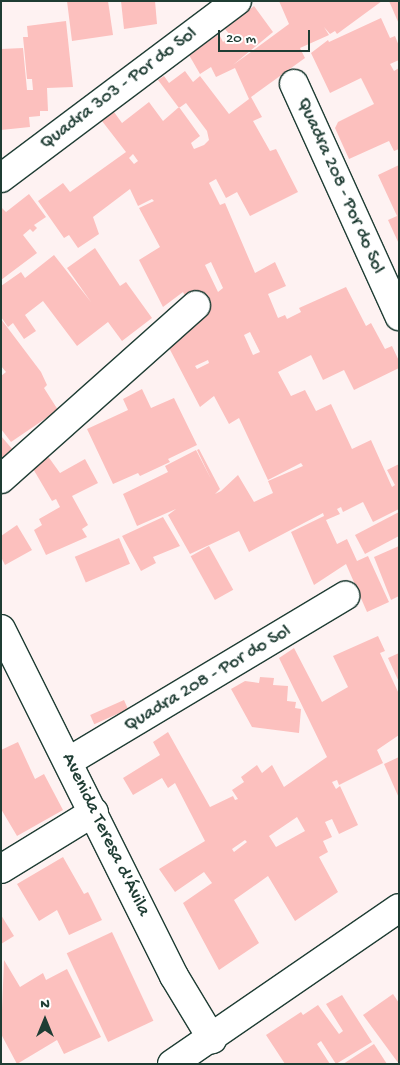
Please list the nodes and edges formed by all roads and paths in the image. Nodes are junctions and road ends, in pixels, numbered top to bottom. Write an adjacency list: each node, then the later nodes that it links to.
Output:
1 (237, 1): 3 (street, Quadra 303 - Por do Sol)
2 (294, 84): 5 (street, Quadra 208 - Por do Sol)
3 (1, 178)
4 (196, 305): 6 (street)
5 (399, 316)
6 (1, 478)
7 (345, 596): 9 (street, Quadra 208 - Por do Sol)
8 (1, 629): 9 (street, Avenida Teresa d'Ávila)
9 (69, 761): 10 (street, Avenida Teresa d'Ávila)
10 (94, 812): 11 (street); 13 (street, Avenida Teresa d'Ávila)
11 (1, 869)
12 (399, 908): 13 (street)
13 (212, 1039): 14 (street)
14 (172, 1064)

